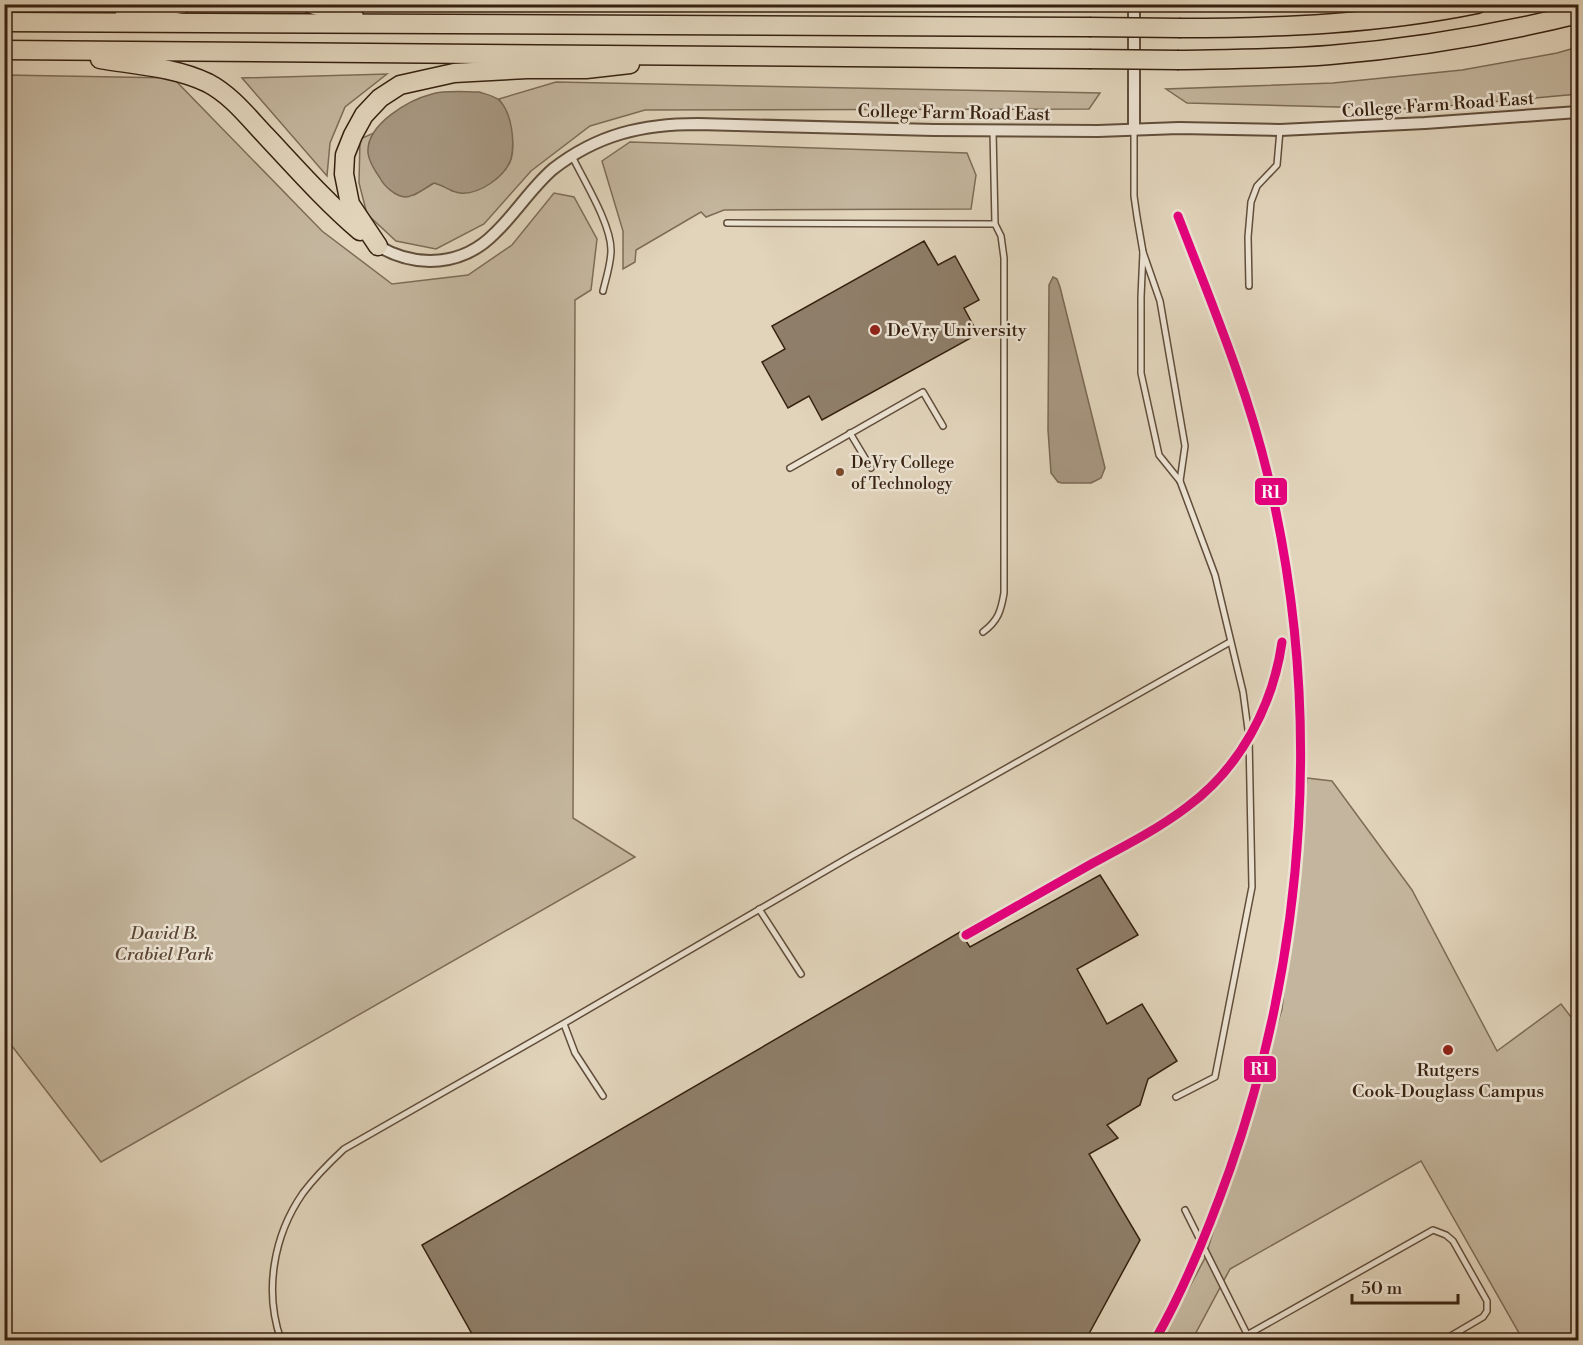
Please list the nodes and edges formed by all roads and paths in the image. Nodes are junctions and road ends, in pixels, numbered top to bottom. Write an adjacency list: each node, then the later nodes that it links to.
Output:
1 (182, 4): 7 (highway)
2 (311, 4): 8 (highway)
3 (1134, 4): 13 (street)
4 (1477, 4): 8 (highway, bridge)
5 (1578, 14): 11 (highway, bridge)
6 (4, 22): 7 (highway)
7 (73, 22): 8 (highway)
8 (400, 24)
9 (4, 50): 10 (highway)
10 (36, 50): 11 (highway); 19 (highway)
11 (706, 55): 19 (highway)
12 (1578, 112): 14 (street, College Farm Road East)
13 (1134, 130): 14 (street, College Farm Road East); 15 (street, College Farm Road East); 20 (lane)
14 (1280, 130): 21 (lane)
15 (993, 131): 16 (street, College Farm Road East); 18 (lane)
16 (572, 156): 19 (street, College Farm Road East); 22 (lane)
17 (727, 223): 18 (lane)
18 (995, 224): 28 (lane)
19 (378, 246)
20 (1143, 252): 27 (lane); 27 (lane)
21 (1249, 286)
22 (603, 291)
23 (944, 426): 24 (lane)
24 (850, 434): 25 (lane); 26 (lane)
25 (790, 468)
26 (871, 468)
27 (1180, 481): 29 (lane)
28 (983, 632)
29 (1230, 642): 30 (lane); 34 (lane)
30 (759, 909): 31 (lane); 32 (lane)
31 (801, 974)
32 (564, 1024): 33 (lane); 37 (lane)
33 (603, 1096)
34 (1176, 1097)
35 (1185, 1210): 36 (lane)
36 (1248, 1338): 38 (lane)
37 (281, 1341)
38 (1444, 1341)

